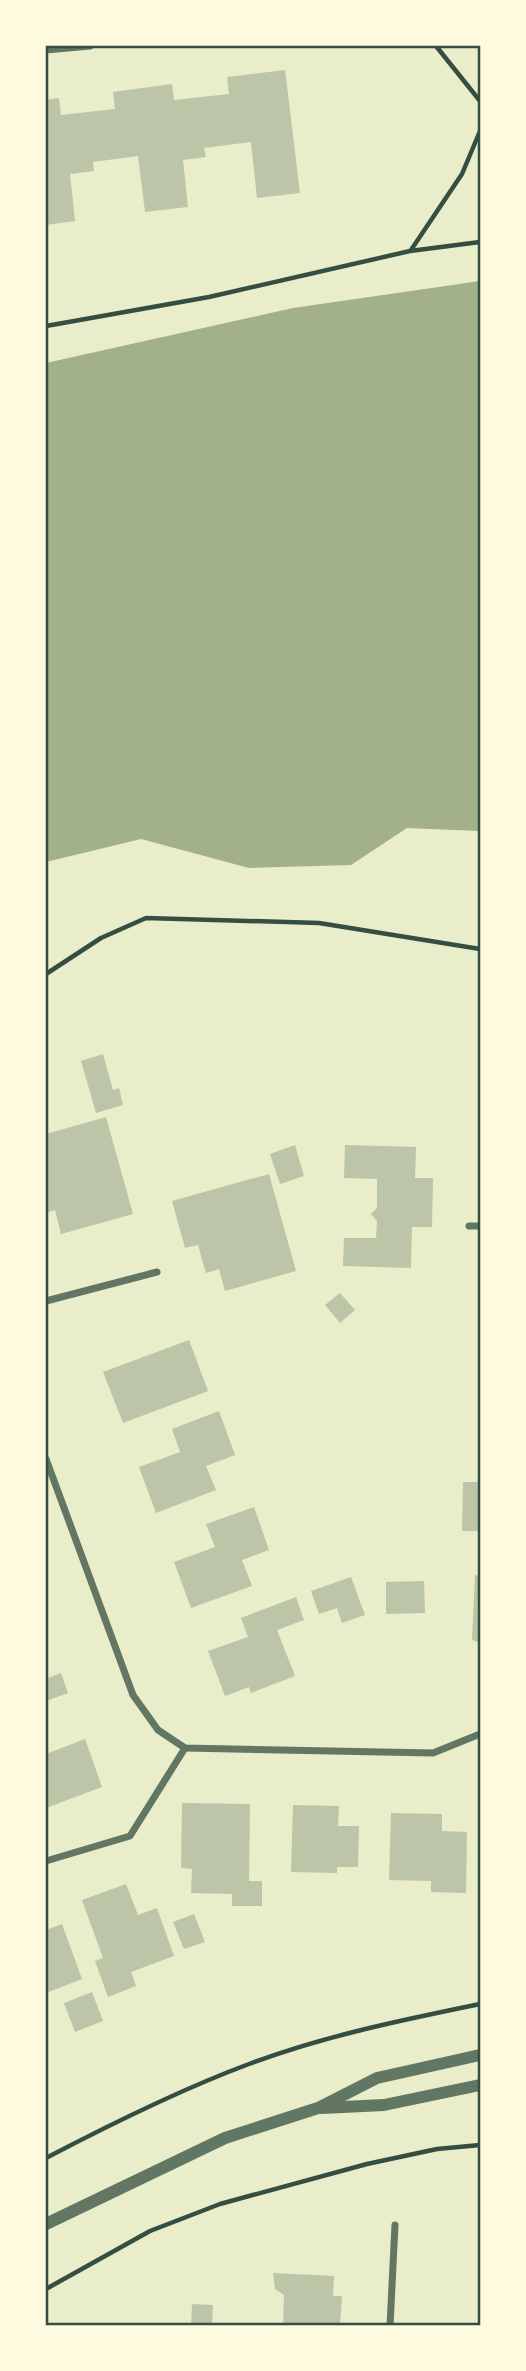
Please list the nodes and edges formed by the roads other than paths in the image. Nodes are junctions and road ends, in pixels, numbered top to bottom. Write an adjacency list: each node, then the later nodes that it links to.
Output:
1 (90, 46): 2 (street)
2 (46, 50)
3 (469, 1226): 4 (street)
4 (481, 1226)
5 (157, 1272): 6 (street)
6 (46, 1301)
7 (46, 1458): 9 (street)
8 (481, 1734): 9 (street)
9 (185, 1748): 10 (street)
10 (46, 1861)
11 (481, 2055): 13 (street)
12 (481, 2085): 13 (street)
13 (318, 2108): 14 (street)
14 (46, 2224)
15 (395, 2225): 16 (street)
16 (390, 2326)

